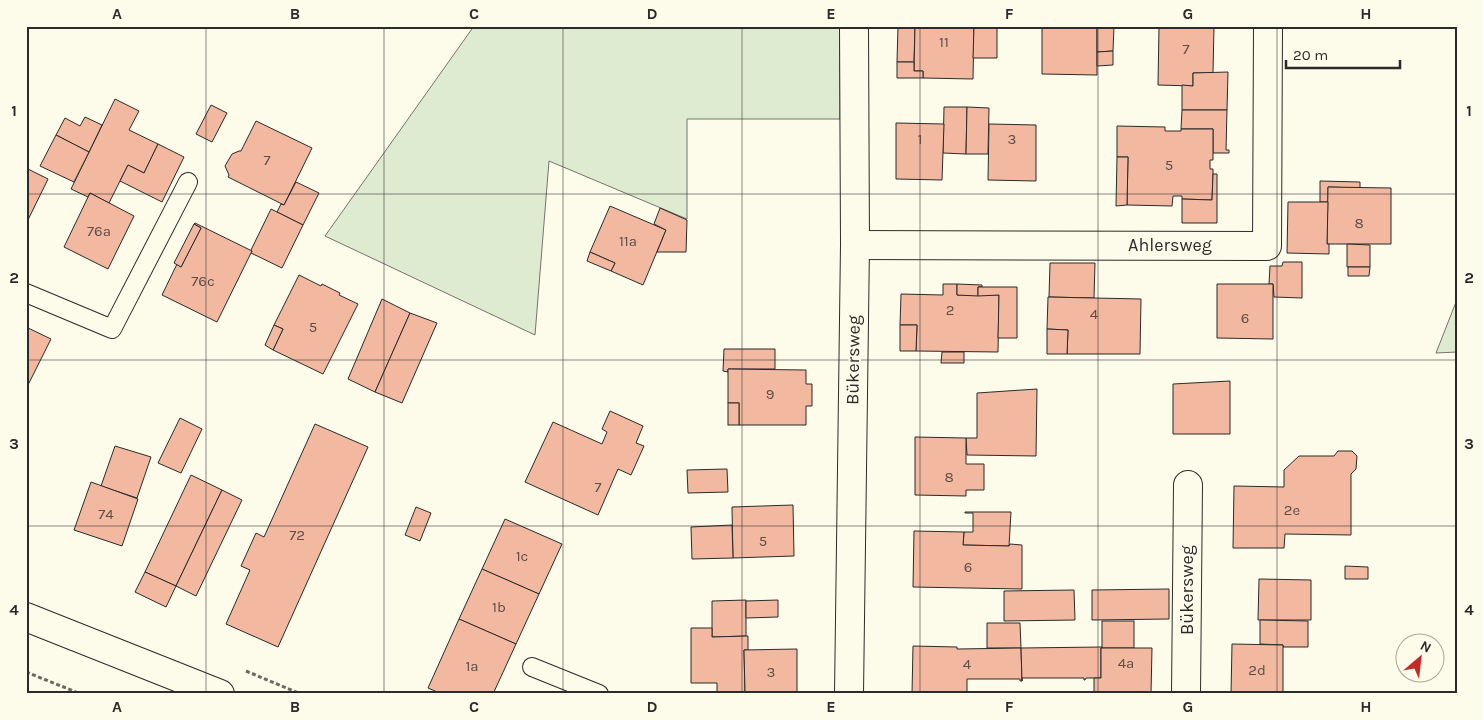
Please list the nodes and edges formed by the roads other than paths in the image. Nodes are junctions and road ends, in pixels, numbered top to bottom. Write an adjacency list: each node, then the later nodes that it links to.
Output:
1 (854, 26): 4 (street, Bükersweg)
2 (1268, 26): 4 (street, Ahlersweg)
3 (188, 182): 5 (lane)
4 (855, 245): 11 (street, Bükersweg)
5 (26, 293)
6 (1188, 485): 12 (street, Bükersweg)
7 (26, 617): 9 (street)
8 (532, 667): 10 (lane)
9 (220, 694)
10 (599, 694)
11 (849, 694)
12 (1186, 694)

